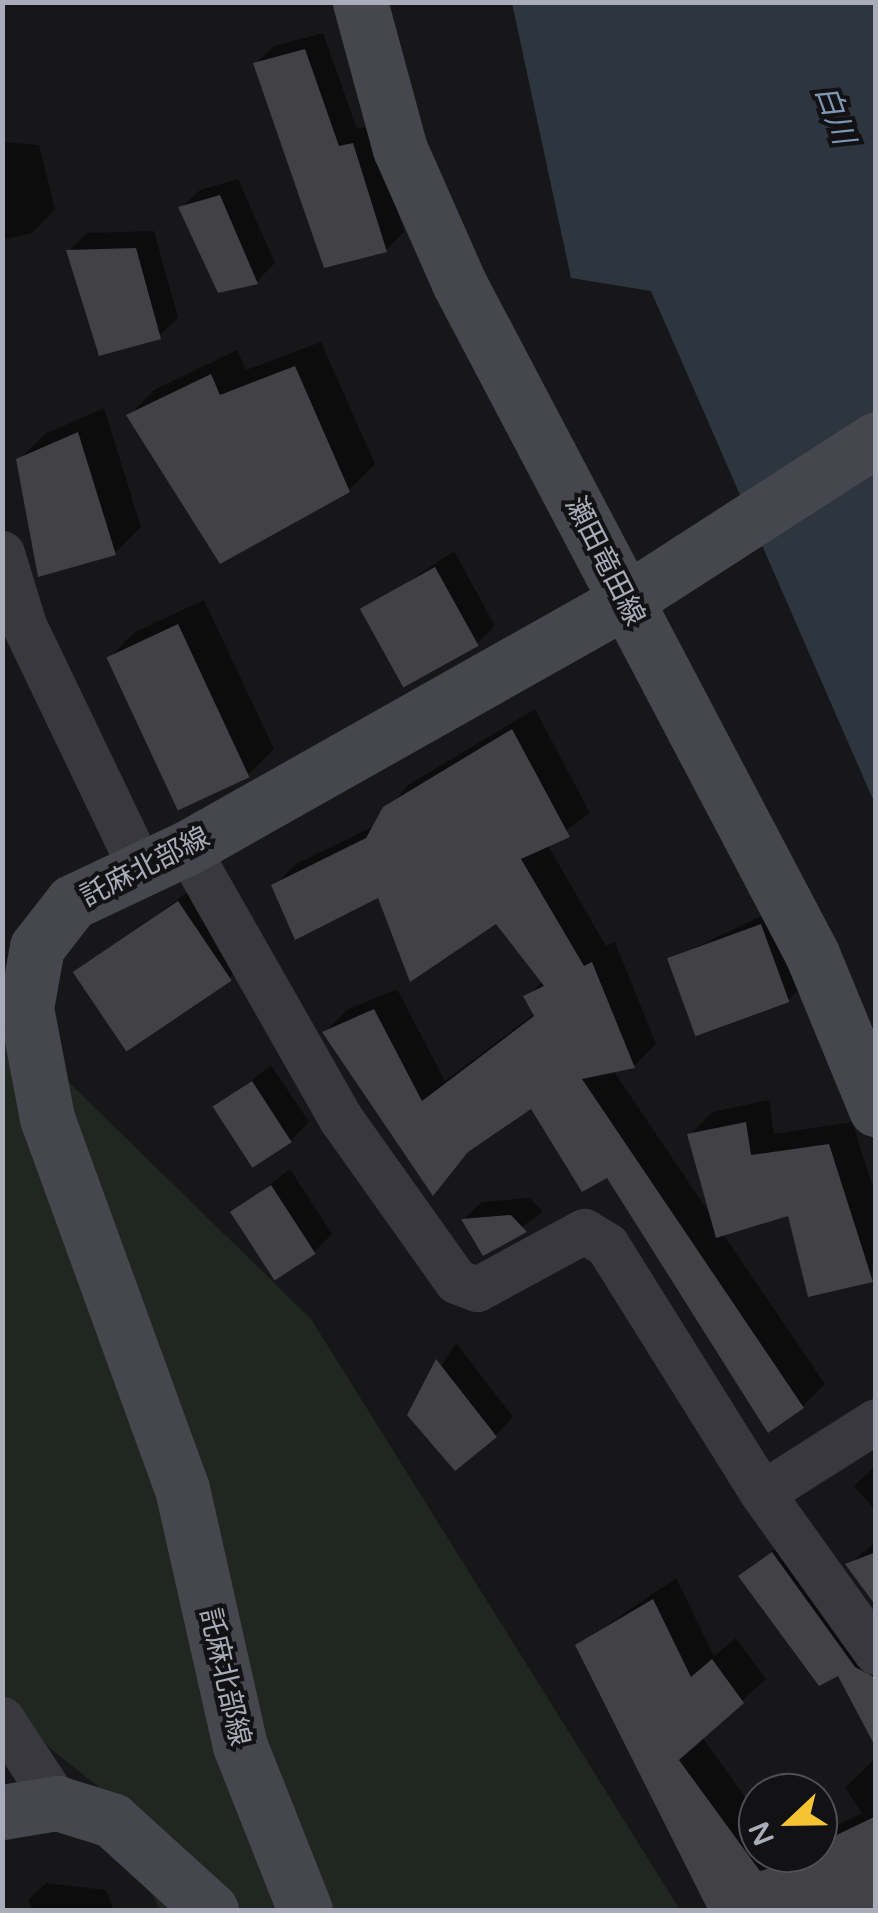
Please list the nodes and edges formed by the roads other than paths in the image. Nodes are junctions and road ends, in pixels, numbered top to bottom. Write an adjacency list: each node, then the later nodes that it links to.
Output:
1 (360, 2): 4 (main road, 瀬田竜田線)
2 (876, 439): 4 (main road, 託麻北部線)
3 (2, 552): 5 (street)
4 (625, 601): 5 (main road, 託麻北部線); 6 (main road, 瀬田竜田線)
5 (164, 857): 8 (street); 14 (main road, 託麻北部線)
6 (876, 1109)
7 (876, 1421): 8 (street)
8 (762, 1493): 9 (street)
9 (876, 1652)
10 (2, 1719): 11 (street)
11 (57, 1803): 12 (main road); 13 (main road)
12 (2, 1812)
13 (205, 1906)
14 (305, 1910)

